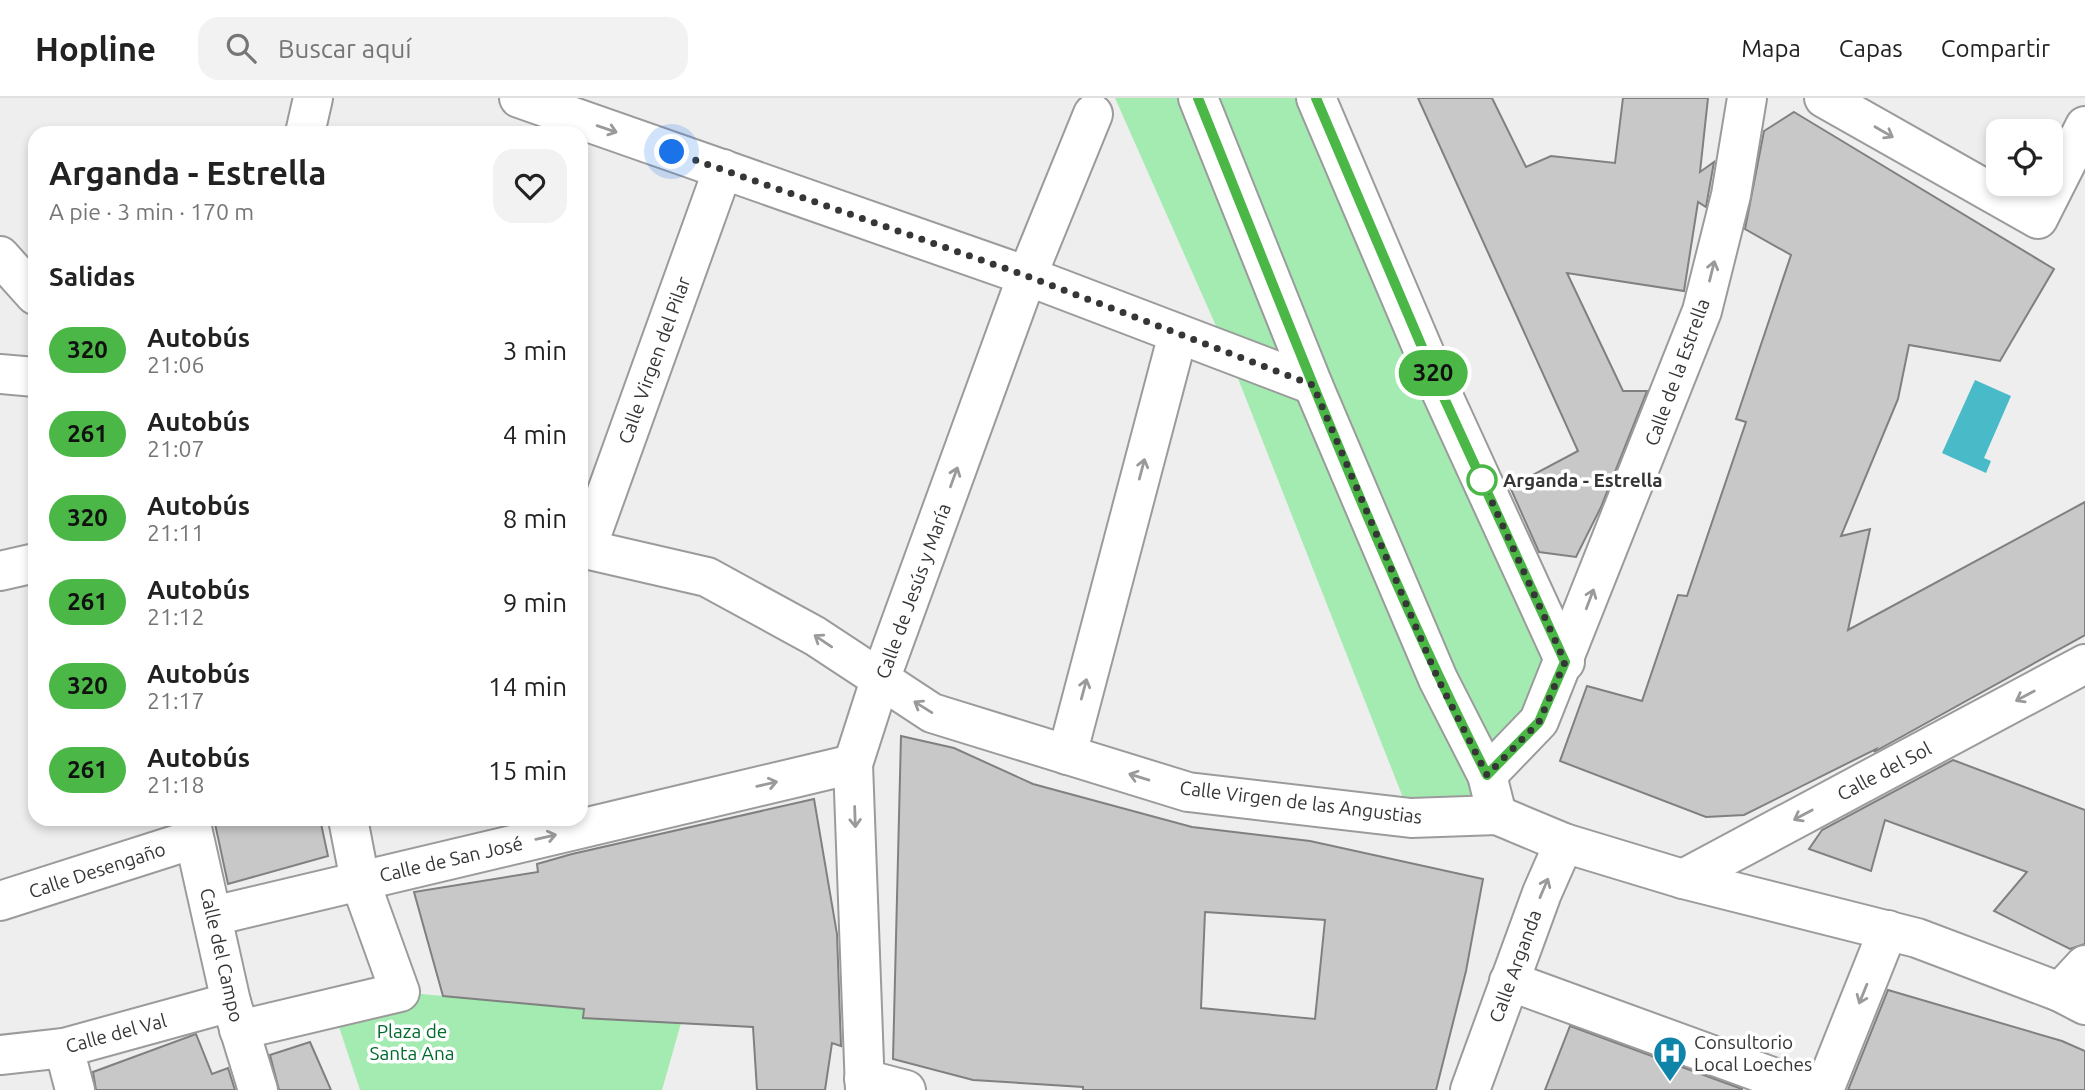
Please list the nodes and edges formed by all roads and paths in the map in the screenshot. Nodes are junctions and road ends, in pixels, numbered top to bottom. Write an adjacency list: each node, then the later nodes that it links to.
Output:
1 (313, 98): 8 (street)
2 (519, 98): 10 (street, one-way to 10)
3 (1198, 98): 17 (street)
4 (1316, 98): 22 (street)
5 (1747, 98): 22 (street, Calle de la Estrella, one-way to 5)
6 (1824, 98): 9 (street, one-way to 9)
7 (1093, 114): 12 (street, Calle de Jesús y María)
8 (307, 126)
9 (2085, 126)
10 (723, 169): 12 (street); 18 (street, Calle Virgen del Pilar)
11 (0, 256): 13 (street)
12 (1027, 276): 14 (street); 24 (street, Calle de Jesús y María, one-way to 12)
13 (28, 287)
14 (1178, 334): 17 (street); 25 (street, one-way to 14)
15 (0, 374): 16 (street)
16 (28, 376)
17 (1313, 385): 27 (street)
18 (588, 535)
19 (588, 550): 24 (street, Calle Virgen de las Angustias, one-way to 19)
20 (28, 565): 21 (street)
21 (0, 571)
22 (1565, 662): 27 (street, Calle de la Estrella)
23 (2085, 664): 32 (street, Calle del Sol, one-way to 32)
24 (880, 680): 25 (street, Calle Virgen de las Angustias, one-way to 24); 26 (street, Calle de Jesús y María)
25 (1067, 755): 28 (street, Calle Virgen de las Angustias, one-way to 25)
26 (853, 764): 33 (street, Calle de San José, one-way to 26); 42 (street, Calle de Jesús y María, one-way to 42)
27 (1487, 775): 28 (street)
28 (1497, 815): 31 (street, Calle Virgen de las Angustias)
29 (349, 826): 33 (street)
30 (192, 829): 34 (street, Calle Desengaño); 35 (street, Calle del Campo)
31 (1564, 843): 32 (street, Calle Virgen de las Angustias); 37 (street, Calle Arganda, one-way to 31)
32 (1683, 879): 36 (street, Calle Virgen de las Angustias)
33 (360, 881): 35 (street, Calle de San José); 39 (street)
34 (0, 901)
35 (213, 916): 39 (street, Calle del Campo)
36 (1888, 930): 38 (street, Calle Virgen de las Angustias); 48 (street, one-way to 48)
37 (1509, 981): 46 (street, Calle Arganda); 47 (street)
38 (2077, 987)
39 (235, 1016): 40 (street, Calle del Val); 44 (street, Calle del Campo)
40 (64, 1048): 41 (street, Calle del Val); 43 (street)
41 (0, 1055)
42 (865, 1085): 45 (street)
43 (75, 1090)
44 (258, 1090)
45 (906, 1090)
46 (1470, 1090)
47 (1808, 1090)
48 (1824, 1090)

